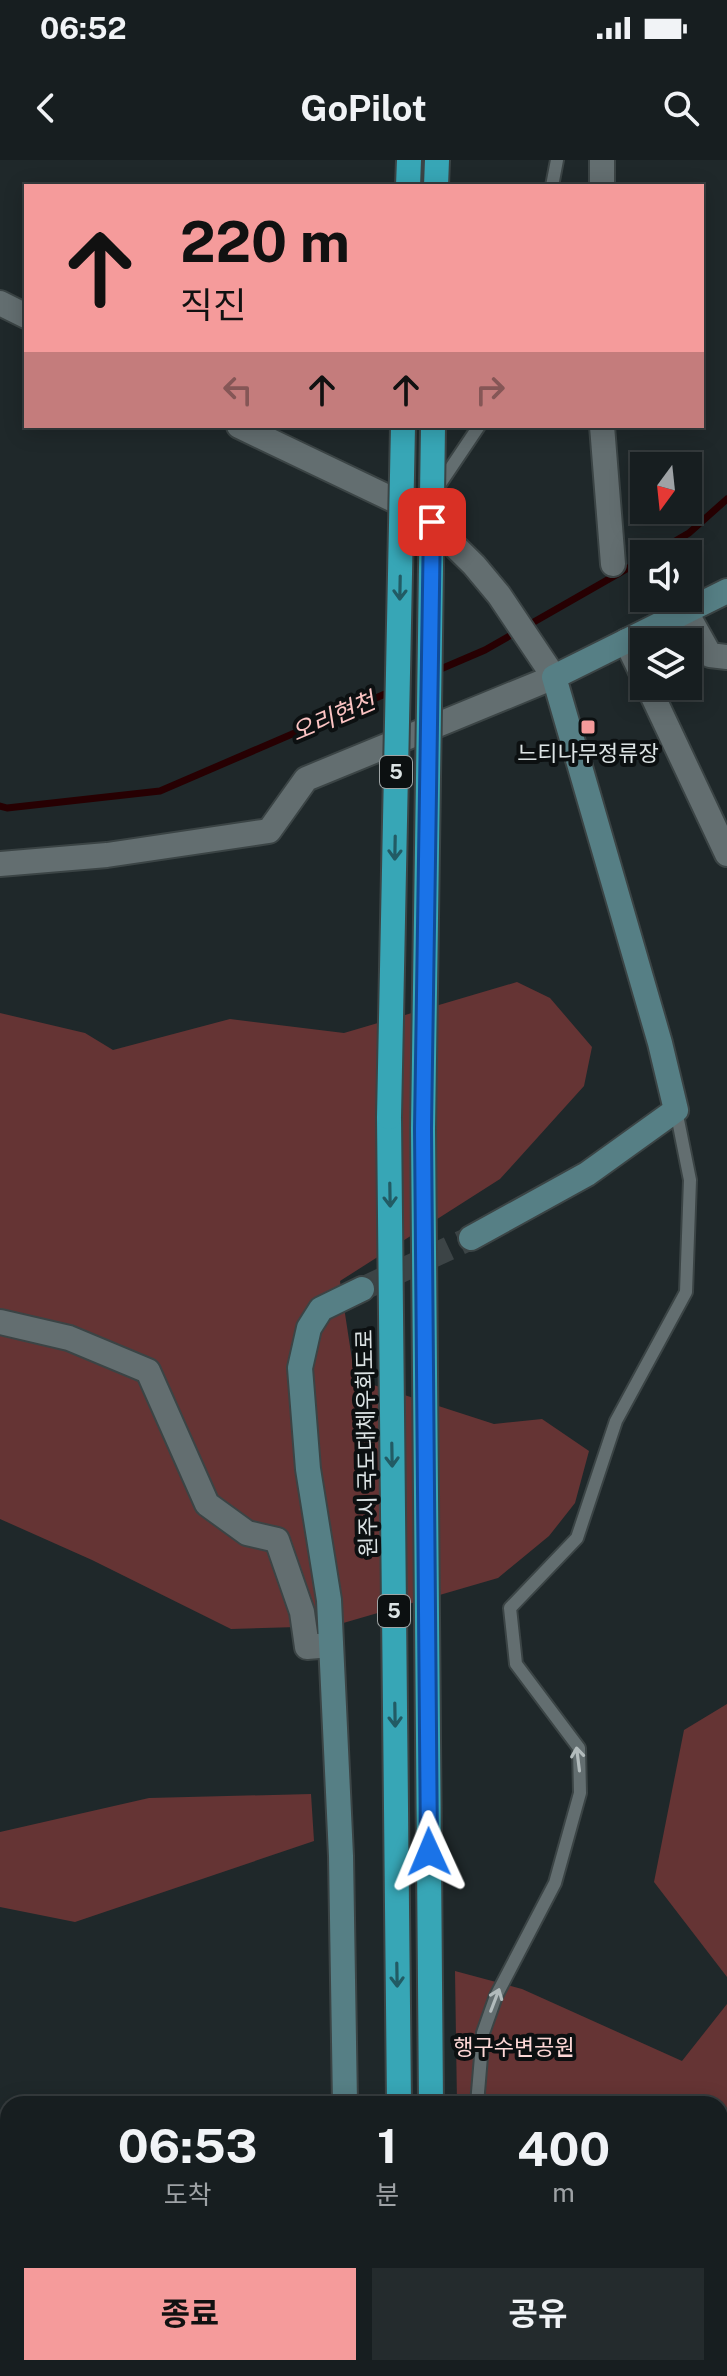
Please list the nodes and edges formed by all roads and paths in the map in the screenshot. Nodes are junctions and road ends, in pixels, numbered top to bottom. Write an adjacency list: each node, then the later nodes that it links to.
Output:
1 (409, 160): 5 (highway)
2 (437, 160): 6 (highway)
3 (557, 160): 7 (lane)
4 (602, 160): 8 (street)
5 (408, 184)
6 (436, 184)
7 (552, 184)
8 (602, 184)
9 (0, 303): 10 (street)
10 (24, 315)
11 (243, 428): 16 (street)
12 (403, 428): 34 (highway, 원주시 국도대체우회도로 / 5, one-way to 34, bridge)
13 (433, 428): 35 (highway, 5, bridge)
14 (478, 428): 16 (lane)
15 (602, 428): 17 (street)
16 (421, 513): 24 (street)
17 (613, 564)
18 (727, 591): 19 (street)
19 (702, 604)
20 (686, 612): 21 (street); 23 (street)
21 (626, 641): 22 (street); 24 (street)
22 (630, 649)
23 (727, 657)
24 (554, 677): 27 (street); 28 (street)
25 (655, 700): 26 (street)
26 (727, 854)
27 (0, 864)
28 (676, 1110): 29 (street); 36 (lane, one-way to 28)
29 (471, 1238)
30 (362, 1289): 32 (street)
31 (0, 1322): 32 (street)
32 (331, 1645): 33 (street)
33 (345, 2096)
34 (399, 2096)
35 (431, 2096)
36 (478, 2096)

